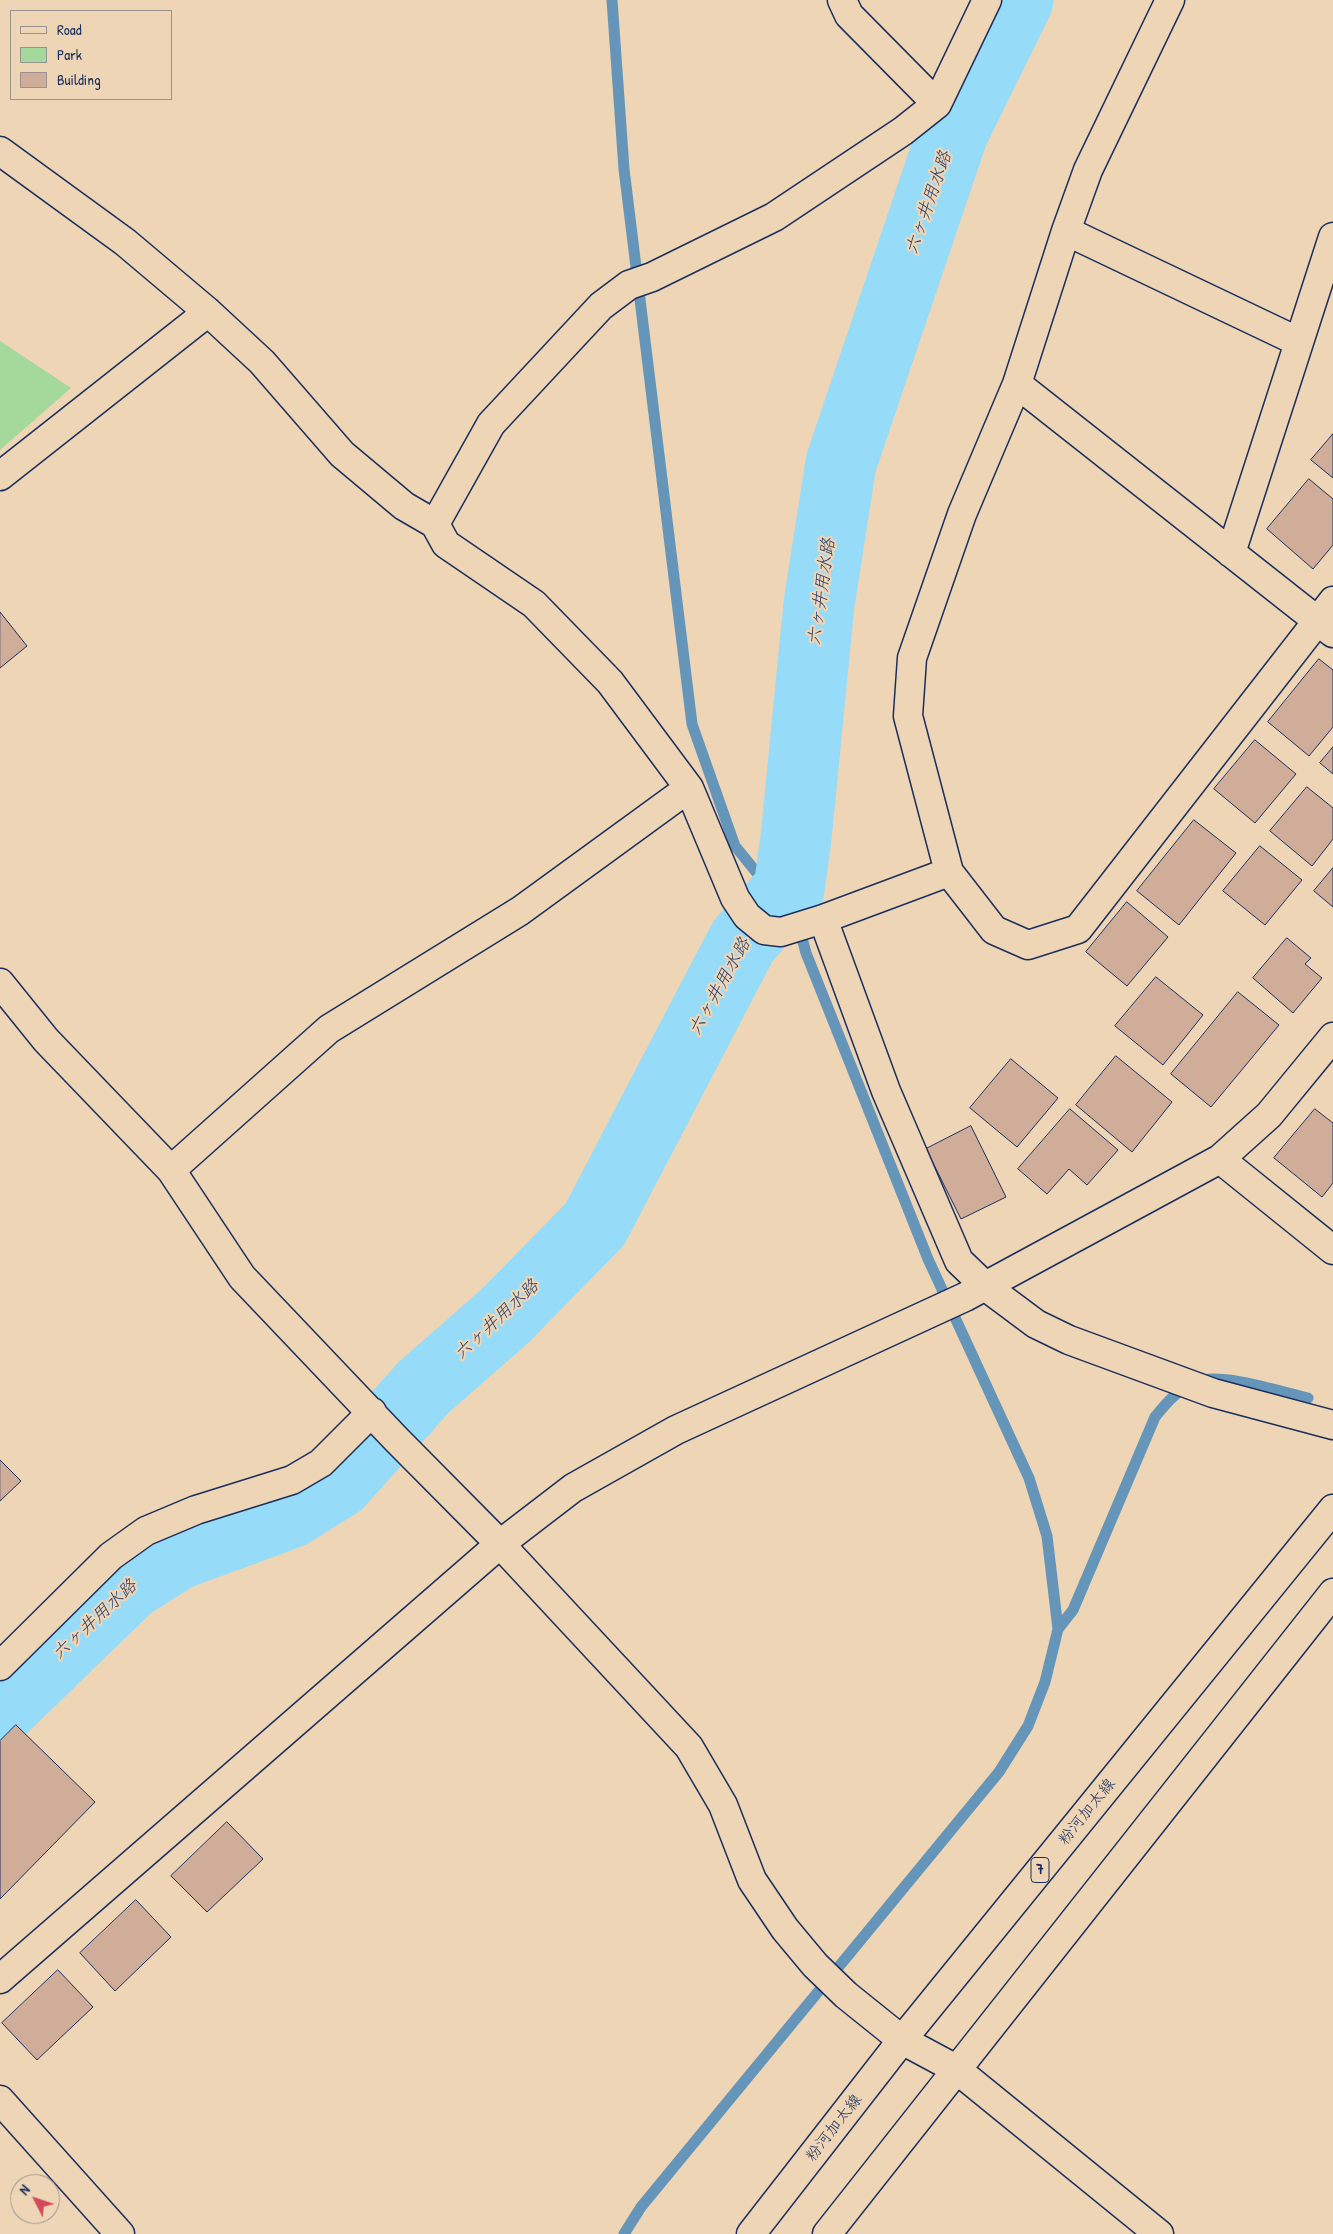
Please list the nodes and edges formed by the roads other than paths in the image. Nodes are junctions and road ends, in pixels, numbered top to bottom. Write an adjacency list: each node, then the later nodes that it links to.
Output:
1 (842, 0): 4 (street)
2 (987, 0): 4 (street)
3 (1170, 0): 6 (street)
4 (937, 104): 12 (street)
5 (0, 152): 8 (street)
6 (1066, 231): 9 (street); 10 (street)
7 (1333, 237): 9 (street)
8 (208, 312): 11 (street); 12 (street)
9 (1299, 342): 13 (street)
10 (1017, 384): 13 (street); 16 (street)
11 (0, 476)
12 (435, 524): 15 (street)
13 (1231, 553): 14 (street)
14 (1328, 619): 16 (street)
15 (689, 788): 17 (street); 21 (street)
16 (949, 872): 17 (street)
17 (818, 921): 23 (street)
18 (0, 983): 21 (street)
19 (1333, 1037): 20 (street)
20 (1220, 1159): 22 (street); 23 (street)
21 (171, 1170): 24 (street)
22 (1333, 1250)
23 (975, 1291): 25 (street); 27 (street)
24 (382, 1424): 27 (street); 29 (street)
25 (1333, 1425)
26 (1333, 1510): 31 (street, 粉河加太線 / 7)
27 (500, 1544): 30 (street); 31 (street)
28 (1333, 1593): 32 (street)
29 (0, 1666)
30 (0, 1980)
31 (902, 2040): 32 (street); 35 (street, 粉河加太線 / 7)
32 (956, 2069): 36 (street); 37 (street)
33 (0, 2100): 34 (street)
34 (120, 2234)
35 (751, 2234)
36 (827, 2234)
37 (1159, 2234)

